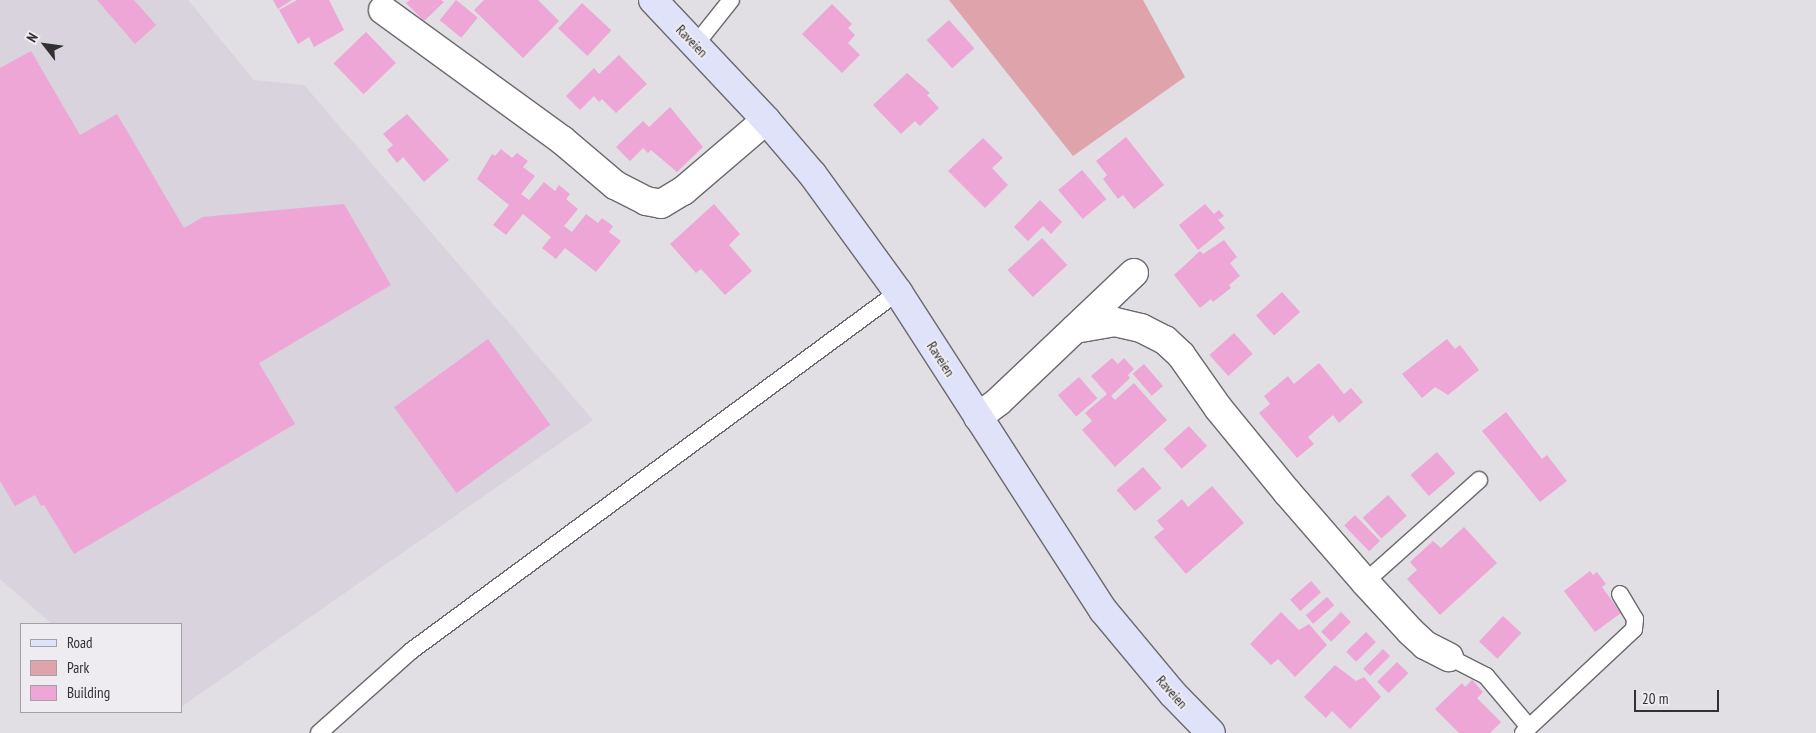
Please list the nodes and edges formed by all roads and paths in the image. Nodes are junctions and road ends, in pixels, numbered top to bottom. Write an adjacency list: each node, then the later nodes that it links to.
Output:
1 (653, 0): 4 (main road, Raveien)
2 (731, 0): 4 (lane)
3 (383, 10): 5 (street)
4 (696, 44): 5 (main road, Raveien)
5 (766, 120): 7 (main road, Raveien)
6 (1134, 273): 8 (street)
7 (898, 292): 9 (main road, Raveien); 15 (lane)
8 (1075, 329): 9 (street); 11 (street)
9 (978, 417): 16 (main road, Raveien)
10 (1480, 480): 11 (lane)
11 (1365, 582): 13 (street)
12 (1620, 594): 14 (lane)
13 (1449, 657): 14 (lane)
14 (1526, 730)
15 (319, 733)
16 (1211, 733)

